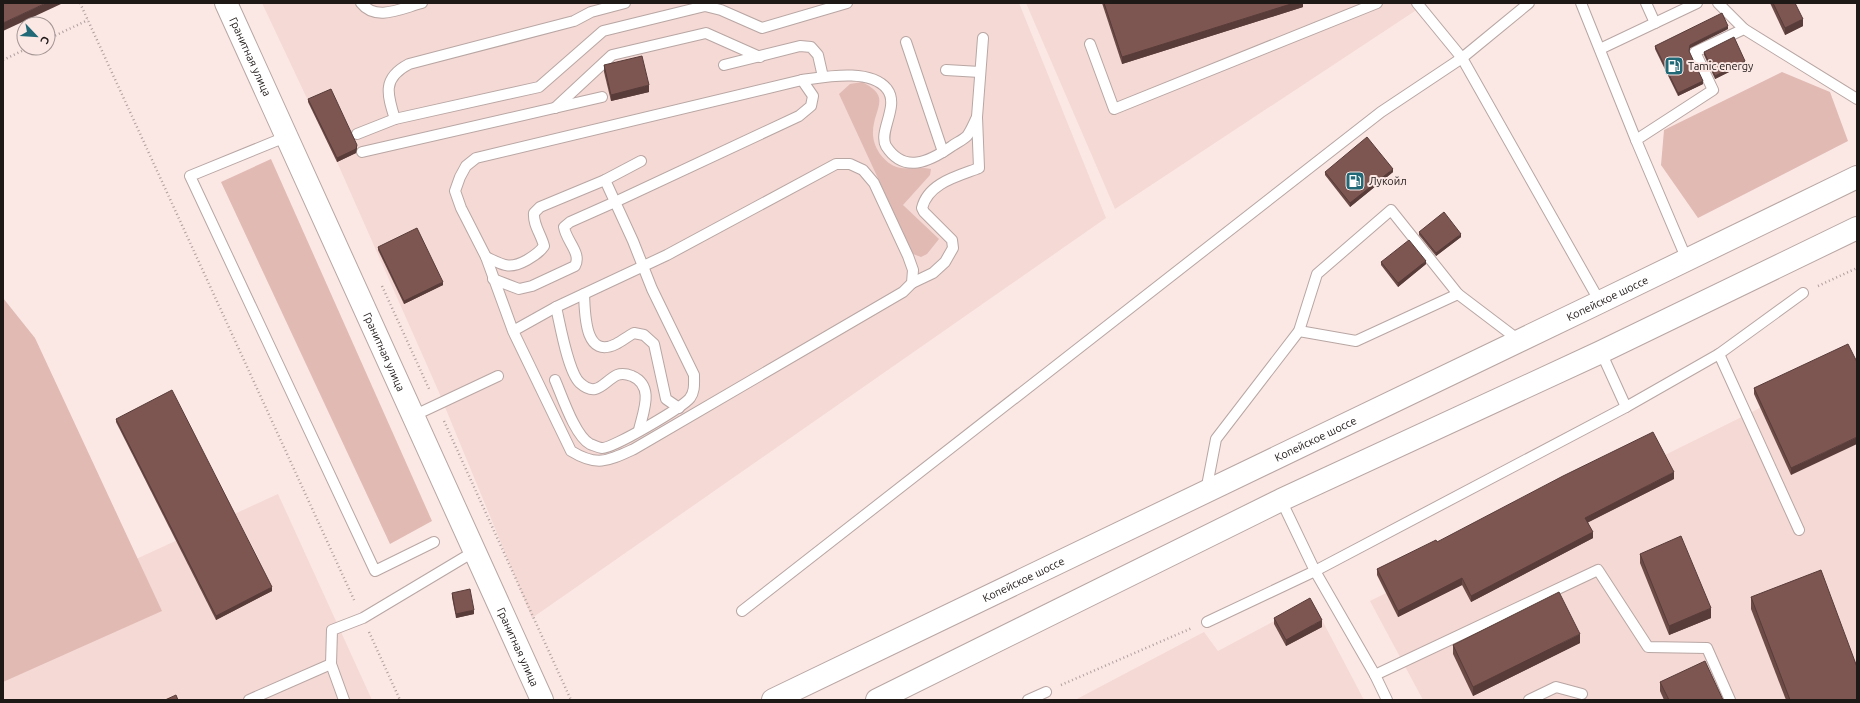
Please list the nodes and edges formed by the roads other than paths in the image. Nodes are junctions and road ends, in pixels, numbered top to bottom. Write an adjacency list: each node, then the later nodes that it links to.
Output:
1 (226, 3): 33 (main road, Гранитная улица)
2 (361, 3): 13 (lane)
3 (422, 3): 13 (lane)
4 (625, 3): 31 (lane)
5 (847, 3): 31 (lane)
6 (1377, 3): 18 (lane)
7 (1417, 3): 21 (lane)
8 (1529, 3): 21 (lane)
9 (1581, 3): 19 (lane)
10 (1646, 3): 14 (lane)
11 (1697, 3): 14 (lane)
12 (1718, 3): 15 (lane)
13 (410, 4)
14 (1655, 23): 19 (lane)
15 (1744, 29): 28 (lane); 34 (lane)
16 (983, 38): 24 (lane)
17 (906, 42): 36 (lane)
18 (1090, 44)
19 (1600, 49): 34 (lane)
20 (760, 57): 22 (lane); 25 (lane); 29 (lane)
21 (1462, 58): 50 (lane); 69 (lane)
22 (724, 65)
23 (946, 70): 24 (lane)
24 (980, 72): 30 (lane)
25 (823, 77): 26 (lane); 36 (lane)
26 (802, 80): 40 (lane); 42 (lane)
27 (602, 97): 29 (lane)
28 (1857, 99)
29 (555, 108): 35 (lane)
30 (977, 117): 36 (lane); 46 (lane)
31 (395, 119): 32 (lane)
32 (357, 134)
33 (288, 136): 61 (main road, Гранитная улица); 66 (lane)
34 (1636, 140): 43 (lane)
35 (362, 152)
36 (943, 152)
37 (641, 160): 39 (lane)
38 (1857, 177): 43 (main road, Копейское шоссе)
39 (605, 180): 40 (lane); 42 (lane)
40 (615, 202): 44 (lane); 45 (lane)
41 (1857, 228): 55 (main road)
42 (486, 257): 45 (lane)
43 (1687, 260): 50 (main road, Копейское шоссе)
44 (644, 266): 46 (lane); 48 (lane); 60 (lane)
45 (493, 279): 52 (lane)
46 (912, 283): 52 (lane)
47 (1803, 293): 56 (lane)
48 (584, 294): 51 (lane); 60 (lane)
49 (1458, 294): 53 (lane); 53 (lane); 54 (lane)
50 (1600, 302): 54 (main road, Копейское шоссе)
51 (556, 307): 52 (lane); 62 (lane)
52 (513, 331)
53 (1299, 331): 63 (lane)
54 (1520, 341): 63 (main road, Копейское шоссе)
55 (1601, 352): 59 (lane); 64 (main road)
56 (1719, 354): 59 (lane); 65 (lane)
57 (498, 376): 61 (lane)
58 (555, 380): 62 (lane)
59 (1626, 407): 68 (lane)
60 (679, 408): 62 (lane)
61 (413, 416): 67 (main road, Гранитная улица)
62 (639, 430)
63 (1206, 491): 78 (main road, Копейское шоссе)
64 (1281, 500): 68 (lane); 79 (main road)
65 (1799, 530)
66 (434, 542)
67 (475, 550): 71 (lane); 77 (main road, Гранитная улица)
68 (1315, 571): 70 (lane); 72 (lane)
69 (742, 611)
70 (1206, 622)
71 (331, 664): 75 (lane); 76 (lane)
72 (1376, 675): 81 (lane); 83 (lane)
73 (1046, 692): 80 (lane)
74 (1582, 694): 82 (lane)
75 (249, 700)
76 (344, 700)
77 (542, 700)
78 (773, 700)
79 (877, 700)
80 (1028, 700)
81 (1388, 700)
82 (1529, 700)
83 (1730, 700)

